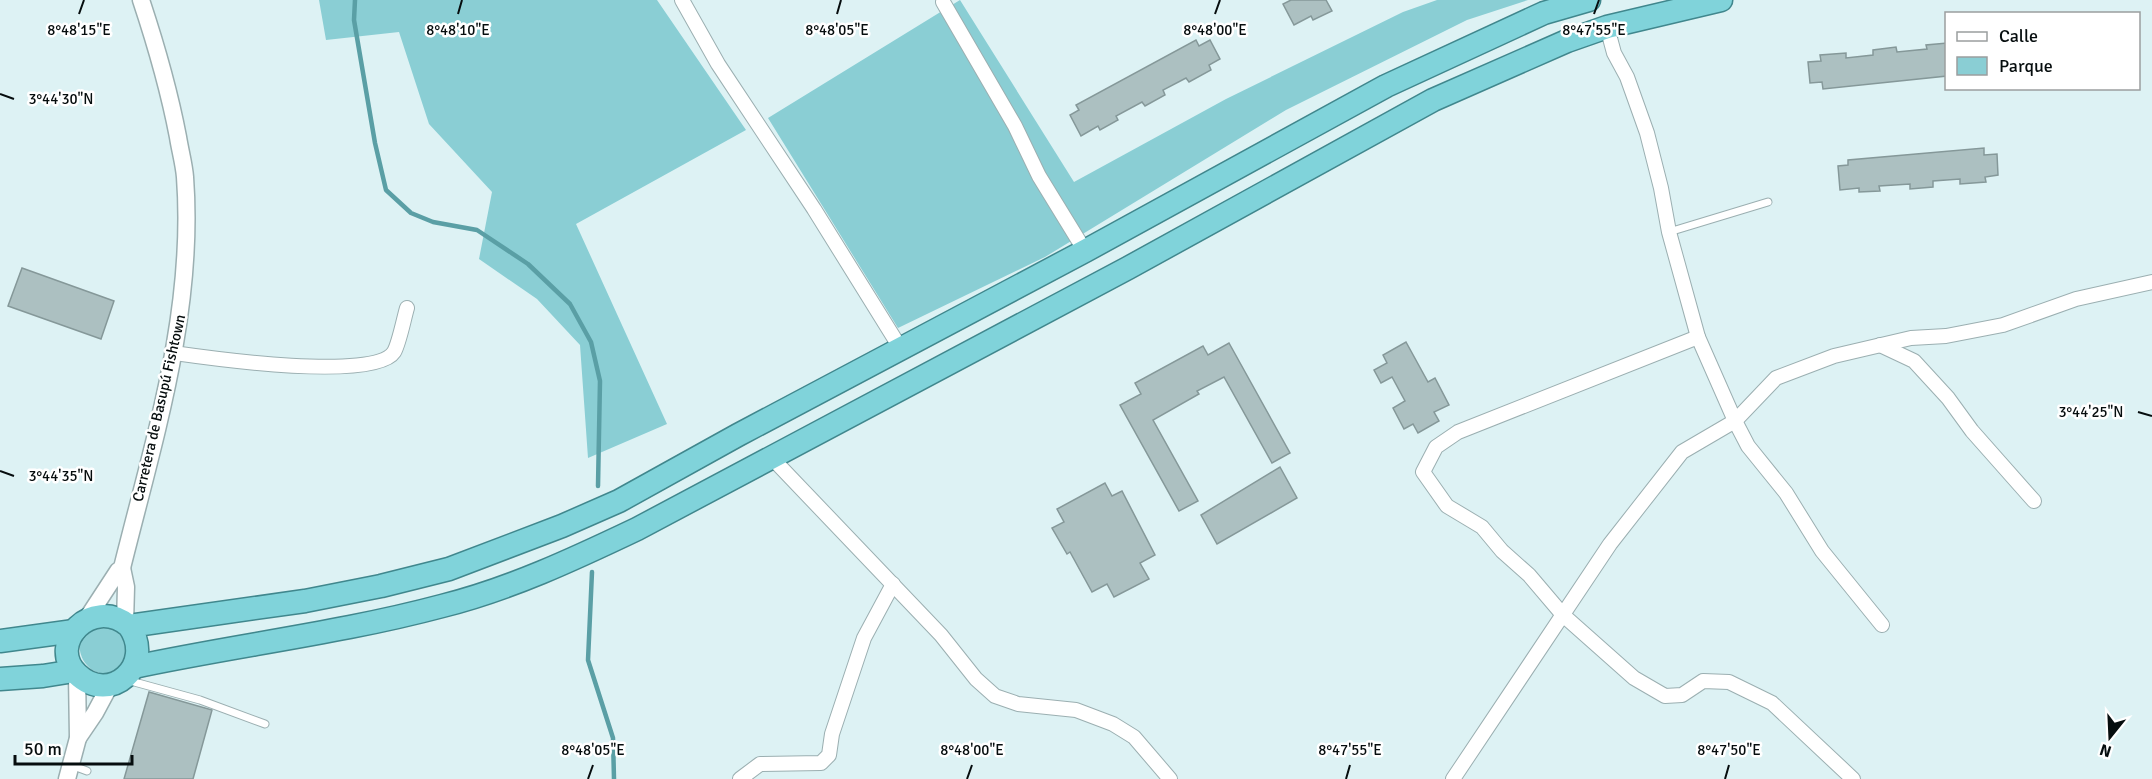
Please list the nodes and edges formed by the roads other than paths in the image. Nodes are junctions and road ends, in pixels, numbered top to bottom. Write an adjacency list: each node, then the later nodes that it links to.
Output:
1 (141, 0): 15 (street, Carretera de Basupú Fishtown)
2 (682, 0): 14 (street)
3 (1589, 0): 9 (highway)
4 (1721, 0): 6 (highway)
5 (943, 2): 9 (street)
6 (1607, 27): 8 (street); 17 (highway)
7 (1768, 202): 8 (lane)
8 (1669, 232): 12 (street)
9 (1085, 251): 14 (highway)
10 (2152, 282): 13 (street)
11 (408, 308): 15 (street)
12 (1698, 337): 16 (street); 21 (street)
13 (1880, 345): 16 (street); 18 (street)
14 (901, 348): 23 (highway)
15 (174, 353): 19 (street, Carretera de Basupú Fishtown)
16 (1735, 421): 21 (street); 24 (street)
17 (771, 457): 20 (street); 27 (highway)
18 (2034, 501)
19 (122, 568): 22 (street, Carretera de Basupú Fishtown); 23 (street, Carretera de Basupú Fishtown)
20 (893, 584): 33 (street); 34 (street)
21 (1563, 615): 35 (street); 36 (street)
22 (80, 625): 23 (highway); 25 (highway); 26 (highway)
23 (127, 625): 27 (highway)
24 (1882, 625)
25 (0, 641)
26 (76, 673): 27 (highway); 28 (highway); 30 (street)
27 (123, 677): 29 (lane); 30 (street)
28 (0, 679)
29 (265, 724)
30 (78, 738): 32 (street)
31 (87, 771): 32 (lane)
32 (69, 772)
33 (1161, 777)
34 (740, 779)
35 (1453, 779)
36 (1852, 779)

